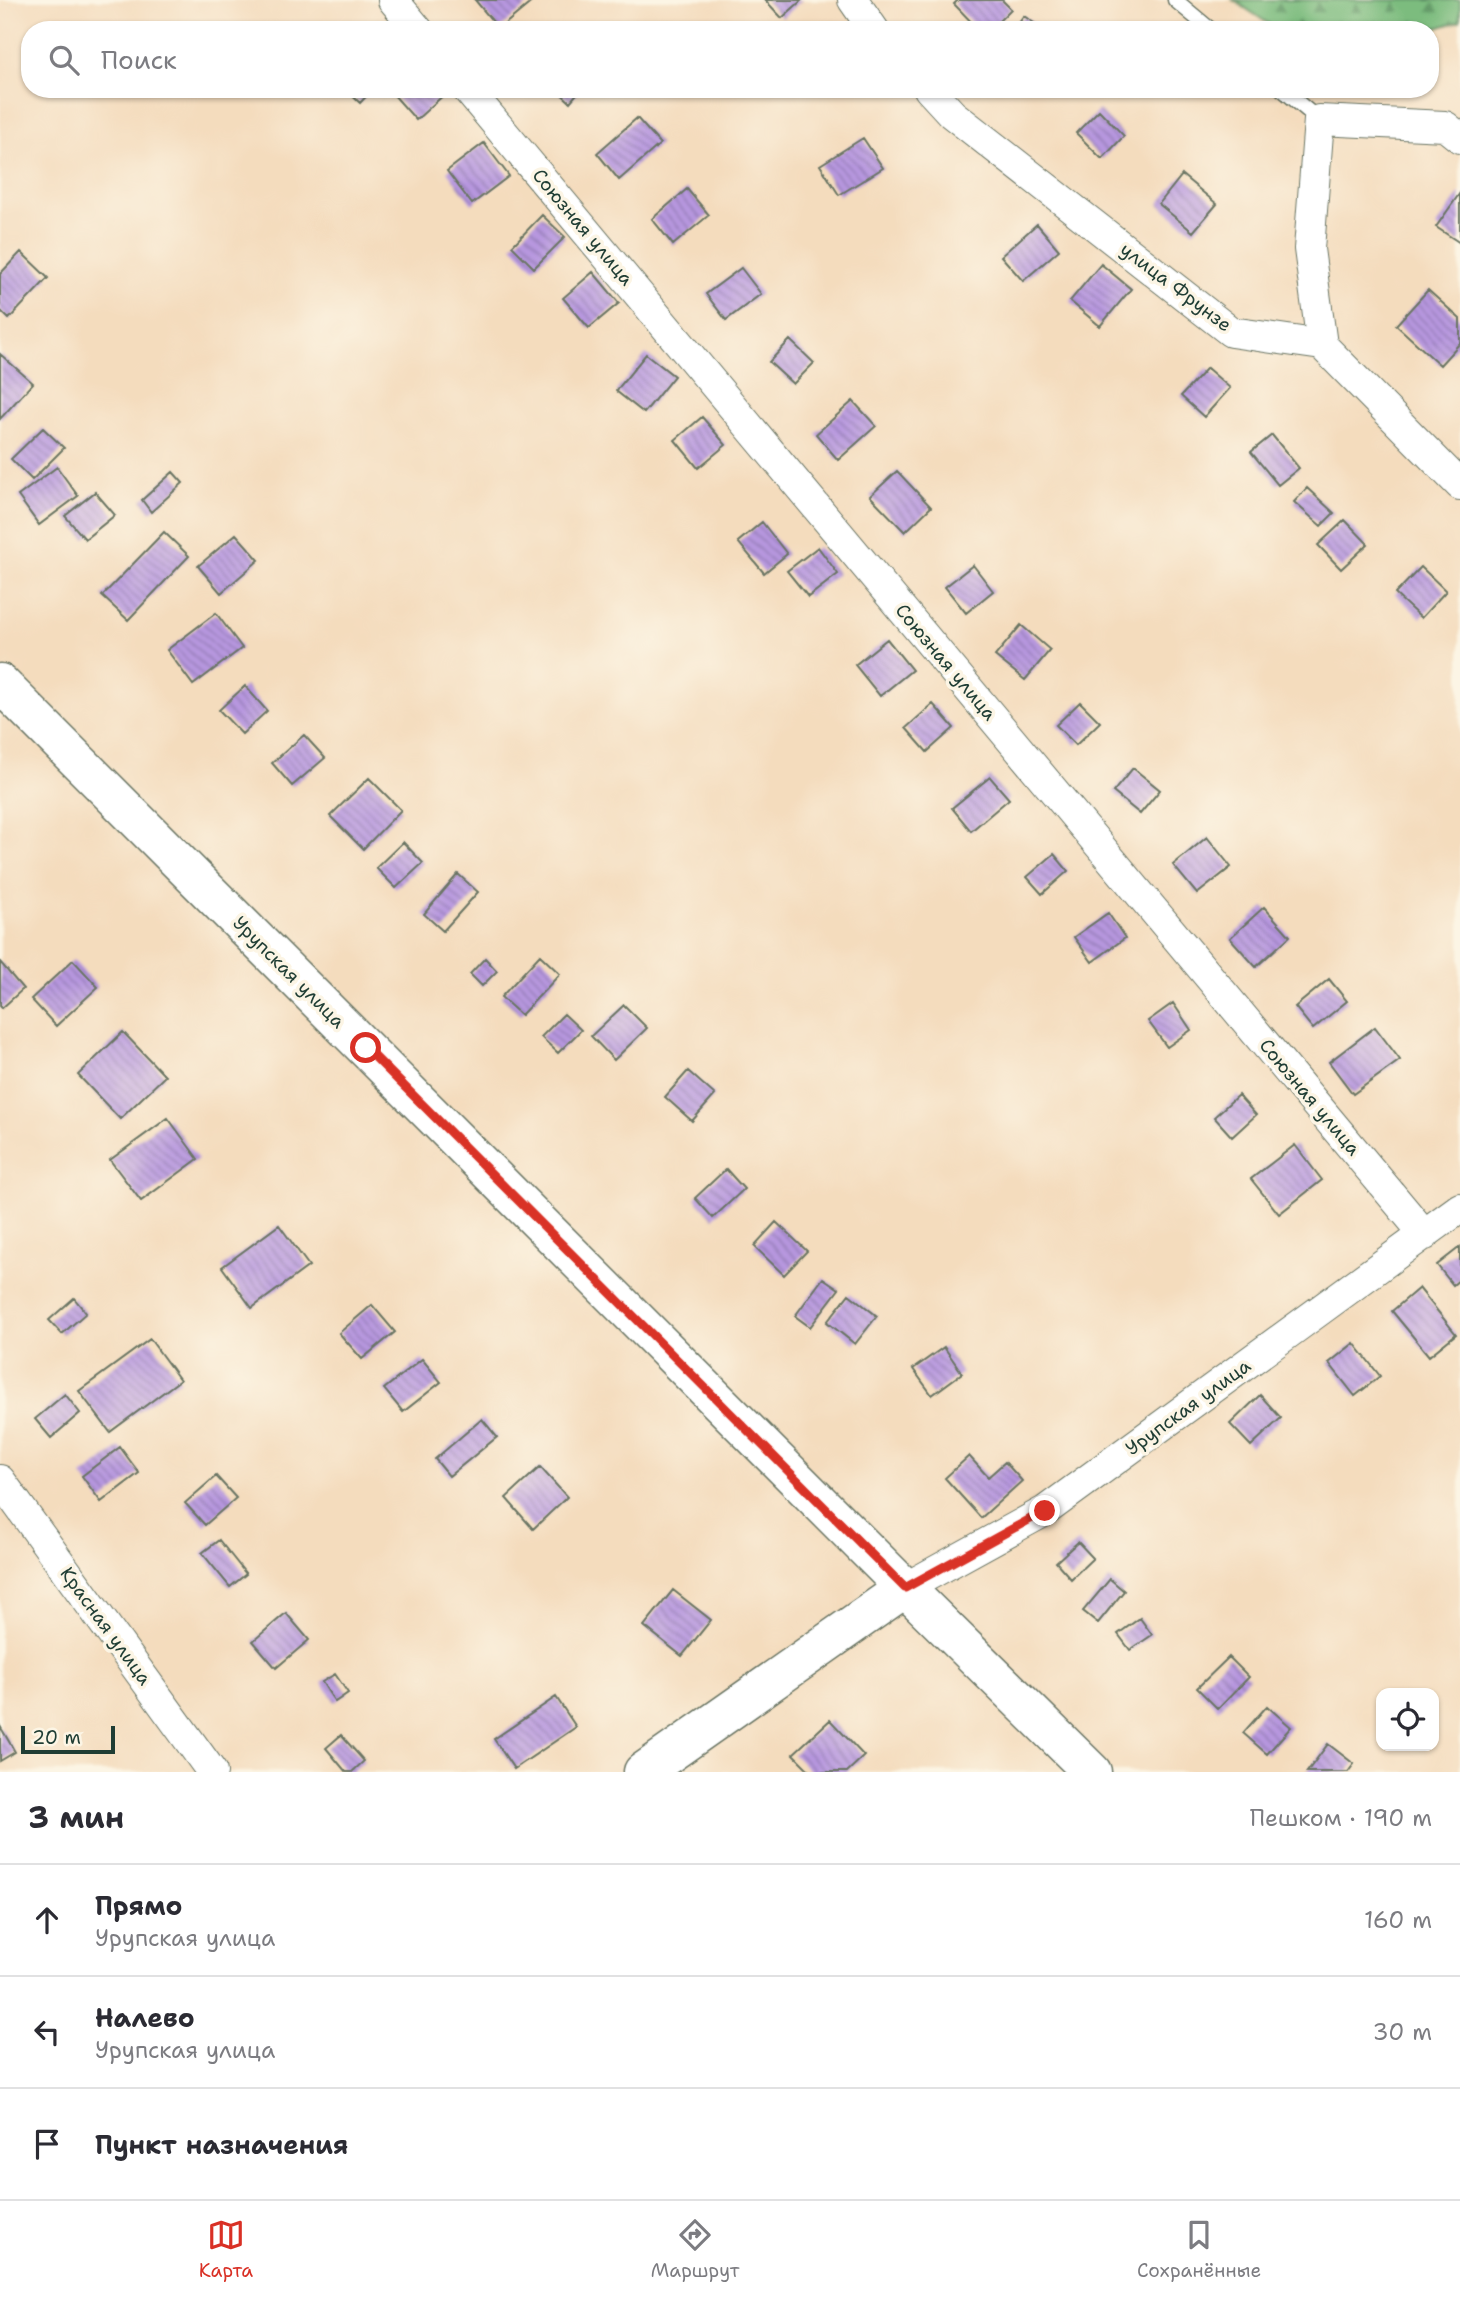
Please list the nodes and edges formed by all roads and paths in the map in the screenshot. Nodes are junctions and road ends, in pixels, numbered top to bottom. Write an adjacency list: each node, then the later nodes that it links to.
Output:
1 (393, 0): 4 (street)
2 (853, 0): 5 (street)
3 (1175, 0): 6 (lane)
4 (410, 21)
5 (868, 21)
6 (1200, 21)
7 (475, 98): 16 (street, Союзная улица)
8 (937, 98): 12 (street, улица Фрунзе)
9 (1293, 98): 10 (lane)
10 (1320, 120): 11 (street); 12 (street)
11 (1460, 138)
12 (1322, 345): 13 (street)
13 (1460, 485)
14 (0, 682): 18 (street, Урупская улица)
15 (1460, 1208): 16 (street, Урупская улица)
16 (1425, 1235): 18 (street, Урупская улица)
17 (0, 1480): 19 (street, Красная улица)
18 (905, 1588): 20 (street, Урупская улица); 21 (street, Урупская улица)
19 (212, 1772)
20 (643, 1772)
21 (1093, 1772)

